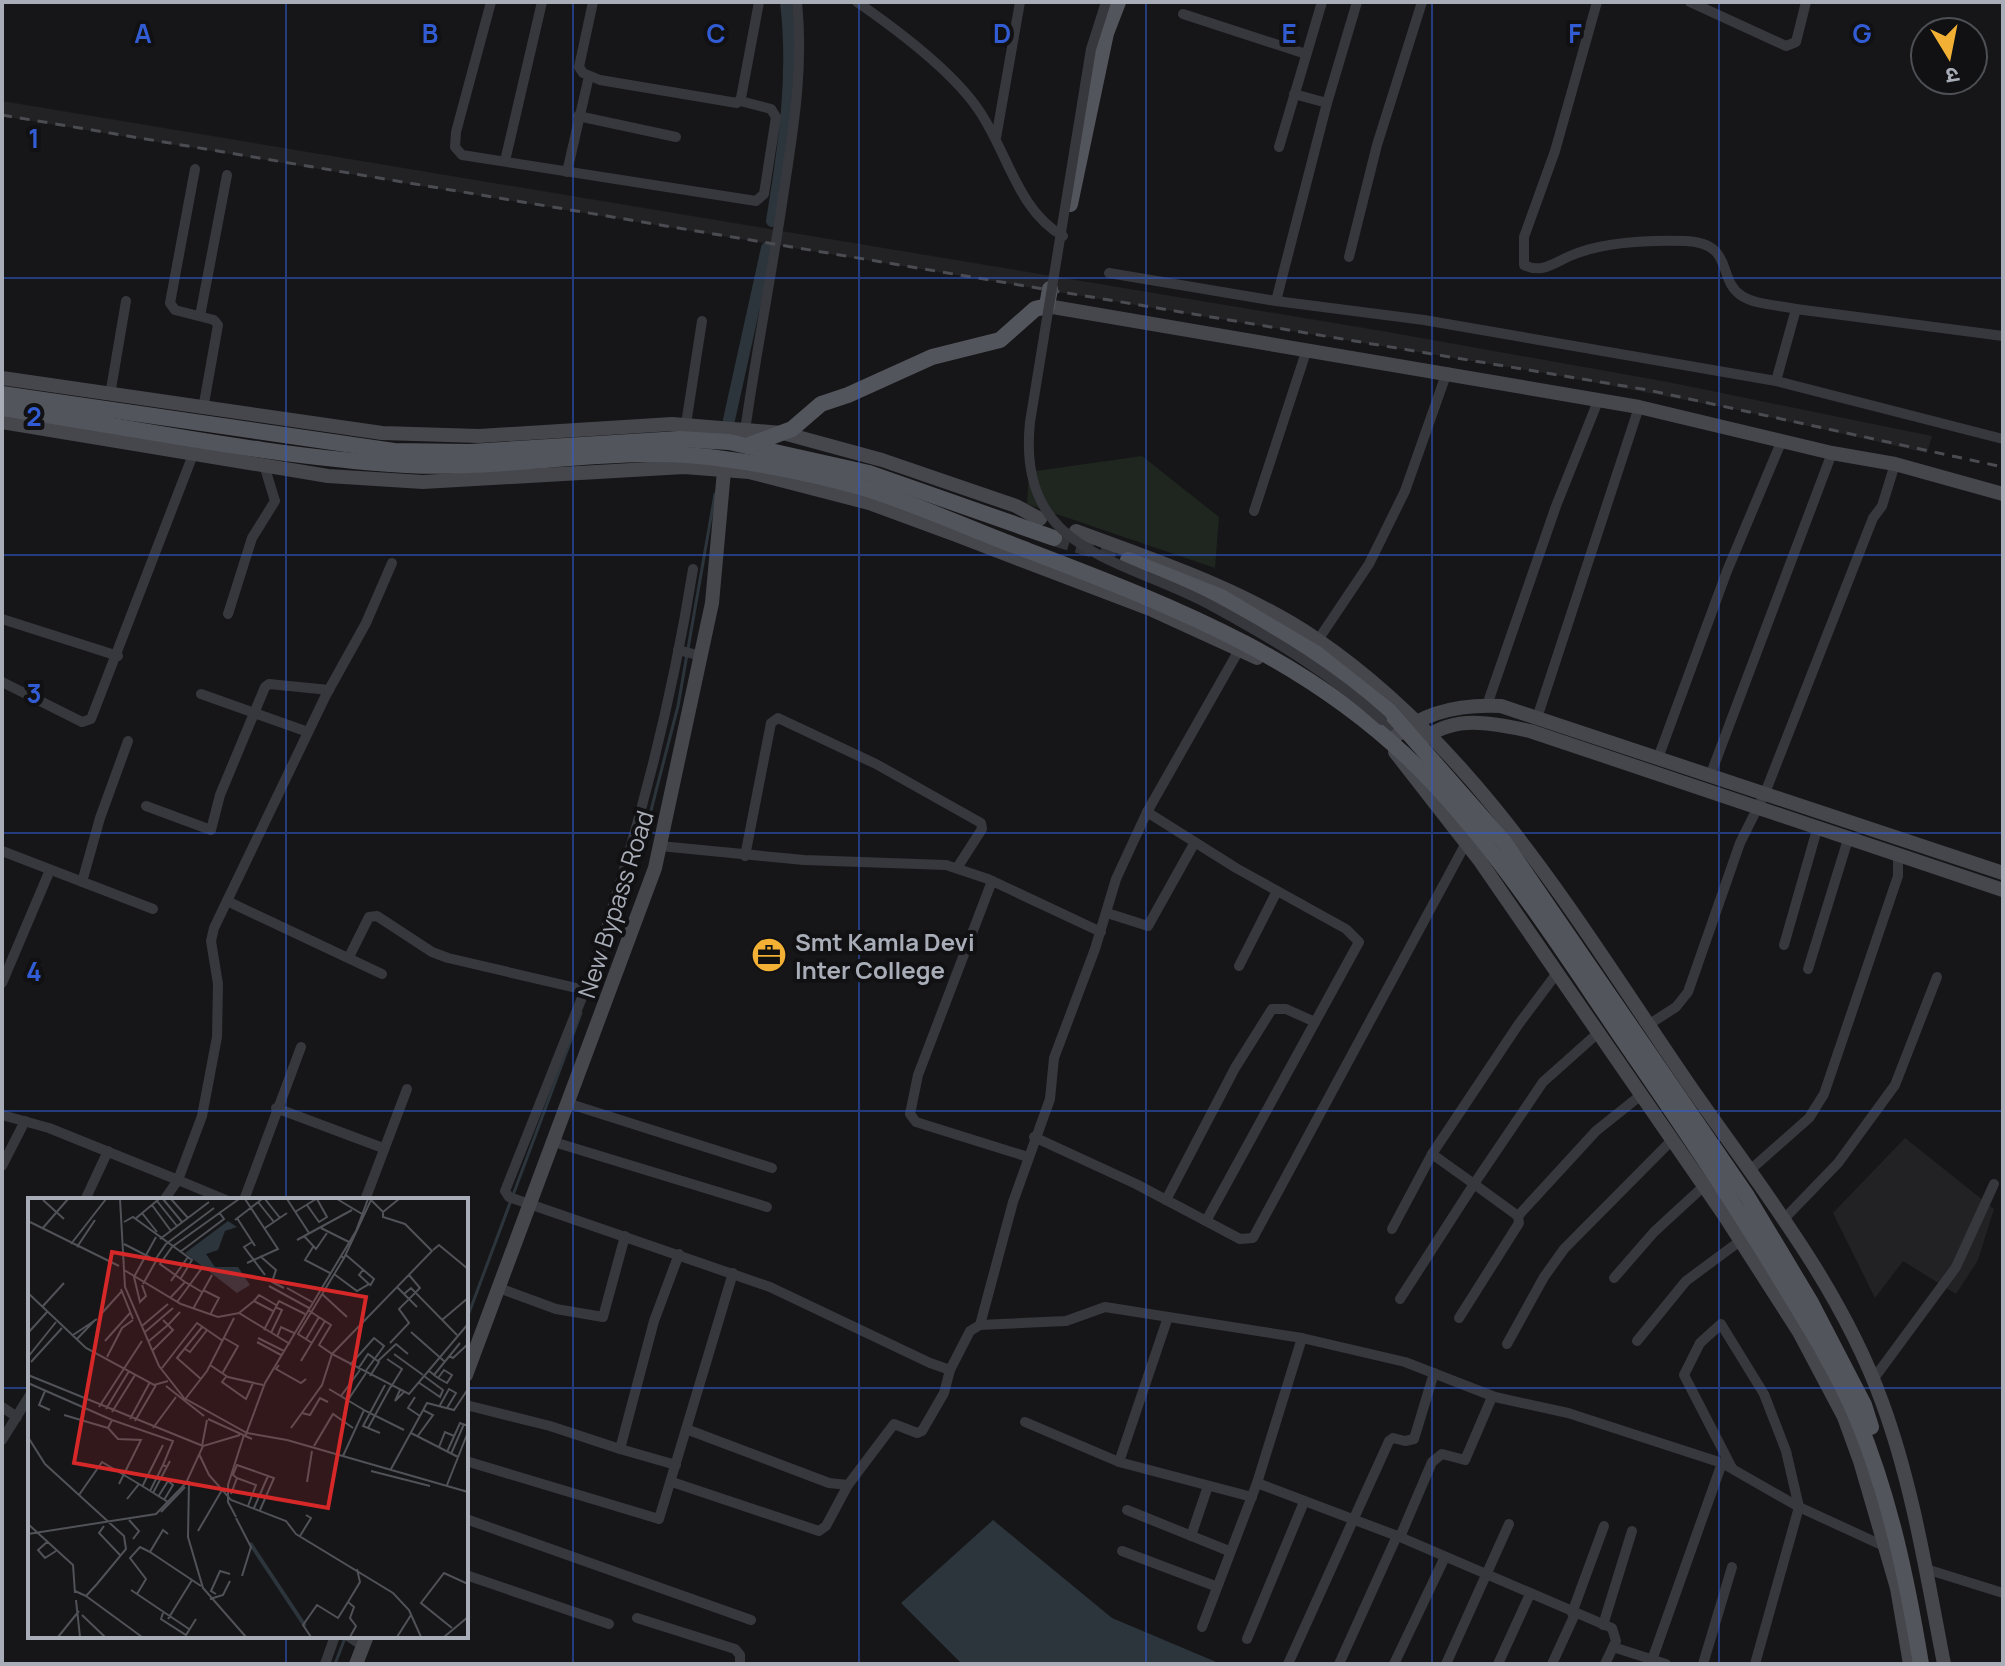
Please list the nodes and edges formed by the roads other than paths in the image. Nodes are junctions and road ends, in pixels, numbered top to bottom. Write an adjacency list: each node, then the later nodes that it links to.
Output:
1 (491, 2): 27 (street)
2 (542, 2): 27 (street)
3 (593, 2): 19 (street)
4 (759, 2): 21 (street)
5 (797, 2): 56 (street)
6 (857, 2): 25 (street)
7 (1020, 2): 25 (street)
8 (1105, 2): 17 (main road); 85 (street, bridge)
9 (1118, 2): 17 (main road)
10 (1322, 2): 18 (street)
11 (1357, 2): 22 (street)
12 (1422, 2): 32 (street)
13 (1597, 2): 37 (street)
14 (1690, 2): 15 (street)
15 (1806, 2)
16 (1183, 14): 18 (street)
17 (1106, 33): 31 (main road)
18 (1306, 54): 20 (street)
19 (589, 76): 21 (street); 23 (street)
20 (1294, 94): 22 (street); 26 (street)
21 (740, 101): 29 (street)
22 (1327, 103): 35 (street)
23 (578, 116): 24 (street); 29 (street)
24 (676, 137)
25 (996, 138): 31 (street)
26 (1279, 147)
27 (505, 161): 29 (street)
28 (195, 169): 38 (street)
29 (567, 172)
30 (227, 175): 38 (street)
31 (1063, 236): 36 (main road)
32 (1349, 257)
33 (1109, 273): 35 (street)
34 (126, 301): 46 (street)
35 (1276, 301): 44 (street)
36 (1047, 306): 41 (main road); 53 (main road)
37 (1796, 309): 40 (street); 44 (street)
38 (200, 316): 50 (street)
39 (702, 321): 52 (street)
40 (2003, 336)
41 (1306, 352): 42 (main road); 62 (street)
42 (1447, 372): 47 (main road); 71 (street)
43 (2, 378): 46 (main road)
44 (1776, 381): 54 (street)
45 (2, 394): 56 (main road)
46 (110, 395): 50 (main road)
47 (1598, 401): 48 (main road); 79 (street)
48 (1639, 407): 55 (main road); 82 (street)
49 (2, 408): 56 (main road)
50 (203, 409): 52 (main road)
51 (2, 422): 57 (main road)
52 (686, 424): 56 (main road)
53 (783, 433): 56 (main road); 63 (main road)
54 (2003, 439)
55 (1782, 440): 58 (main road); 89 (street)
56 (735, 445): 60 (main road); 65 (main road); 72 (main road); 73 (main road, New Bypass Road); 77 (main road)
57 (194, 452): 60 (main road); 74 (street)
58 (1832, 453): 59 (main road); 90 (street)
59 (1895, 464): 61 (main road); 91 (street)
60 (264, 465): 69 (street)
61 (2003, 494)
62 (1254, 511)
63 (1040, 519)
64 (1076, 531): 71 (main road)
65 (1054, 538)
66 (1128, 560): 85 (main road)
67 (392, 563): 76 (street)
68 (693, 569): 73 (street)
69 (228, 614)
70 (2, 619): 74 (street)
71 (1318, 640): 85 (main road)
72 (1239, 650): 77 (main road); 93 (street)
73 (688, 652): 98 (main road, New Bypass Road); 121 (street)
74 (118, 656): 75 (street)
75 (2, 682)
76 (329, 690): 81 (street); 84 (street)
77 (1326, 690): 85 (main road)
78 (201, 694): 81 (street)
79 (1487, 705): 80 (main road); 85 (main road)
80 (1518, 712): 82 (main road); 83 (main road)
81 (254, 713): 84 (street); 92 (street)
82 (1537, 718): 89 (main road)
83 (1515, 728): 86 (main road); 91 (main road)
84 (308, 732): 109 (street)
85 (1401, 732): 86 (main road); 88 (main road); 97 (main road)
86 (1424, 739): 88 (main road); 123 (main road); 240 (main road)
87 (128, 741): 106 (street)
88 (1404, 755): 239 (main road)
89 (1658, 758): 90 (main road)
90 (1710, 776): 91 (main road)
91 (1761, 799): 94 (main road); 104 (main road); 123 (street)
92 (146, 806)
93 (1147, 812): 96 (street); 111 (street)
94 (1818, 826): 95 (main road); 113 (street)
95 (1849, 836): 100 (main road); 116 (street)
96 (1195, 842): 108 (street); 111 (street)
97 (1466, 843): 117 (main road); 156 (street)
98 (660, 846): 101 (street); 128 (main road, New Bypass Road)
99 (2, 851): 103 (street)
100 (1898, 853): 107 (main road); 141 (street)
101 (745, 856): 102 (street); 102 (street)
102 (957, 868): 105 (street)
103 (50, 870): 106 (street); 120 (street)
104 (2003, 873)
105 (992, 881): 112 (street); 138 (street)
106 (82, 882): 110 (street)
107 (2003, 890)
108 (1277, 891): 115 (street); 122 (street)
109 (227, 901): 114 (street); 142 (street)
110 (153, 909)
111 (1107, 913): 112 (street)
112 (1101, 932): 132 (street)
113 (1784, 945)
114 (349, 957): 118 (street); 121 (street)
115 (1239, 966)
116 (1808, 969)
117 (1557, 973): 124 (main road); 137 (street)
118 (382, 974)
119 (1937, 977): 155 (street)
120 (2, 983)
121 (585, 990): 152 (street)
122 (1315, 1022): 151 (street); 156 (street)
123 (1648, 1025): 141 (main road)
124 (1598, 1033): 127 (main road); 143 (street)
125 (301, 1047): 129 (street)
126 (407, 1089): 135 (street)
127 (1641, 1095): 133 (main road); 154 (street)
128 (570, 1104): 134 (main road, New Bypass Road); 140 (street)
129 (276, 1108): 135 (street); 149 (street)
130 (2, 1115): 131 (street)
131 (25, 1121): 136 (street); 139 (street)
132 (1034, 1137): 138 (street); 151 (street)
133 (1672, 1140): 145 (main road); 170 (street)
134 (554, 1142): 152 (main road, New Bypass Road); 153 (street)
135 (383, 1148): 150 (street)
136 (108, 1151): 142 (street); 146 (street)
137 (1432, 1154): 143 (street); 157 (street)
138 (1028, 1157): 167 (street)
139 (2, 1166)
140 (772, 1168)
141 (1749, 1171): 155 (main road)
142 (178, 1180): 147 (street); 148 (street)
143 (1474, 1184): 154 (street); 164 (street)
144 (1994, 1184): 174 (street)
145 (1704, 1186): 159 (main road); 162 (street)
146 (86, 1198)
147 (165, 1198)
148 (221, 1198)
149 (245, 1198)
150 (366, 1198)
151 (1166, 1200): 156 (street)
152 (518, 1201): 158 (street); 163 (main road, New Bypass Road)
153 (767, 1207)
154 (1518, 1216): 166 (street)
155 (1783, 1220): 174 (main road)
156 (1206, 1221)
157 (1392, 1229)
158 (625, 1236): 160 (street); 163 (street)
159 (1740, 1241): 169 (street); 204 (main road)
160 (679, 1254): 161 (street); 183 (street)
161 (733, 1273): 172 (street); 181 (street)
162 (1614, 1278)
163 (499, 1288): 171 (main road, New Bypass Road)
164 (1400, 1299)
165 (1168, 1317): 167 (street); 168 (street); 185 (street)
166 (1459, 1318)
167 (980, 1325): 172 (street)
168 (1302, 1338): 173 (street); 190 (street)
169 (1637, 1341)
170 (1507, 1344)
171 (468, 1370)
172 (950, 1370): 191 (street)
173 (1434, 1373): 175 (street); 198 (street)
174 (1872, 1381): 209 (main road)
175 (1492, 1397): 186 (street); 203 (street)
176 (28, 1398): 179 (street)
177 (468, 1406): 183 (street)
178 (2, 1407): 179 (street)
179 (17, 1417): 182 (street)
180 (1025, 1422): 185 (street)
181 (686, 1429): 187 (street); 191 (street)
182 (2, 1440)
183 (620, 1449): 187 (street)
184 (468, 1462): 189 (street)
185 (1119, 1462): 192 (street)
186 (1722, 1463): 188 (street); 225 (street)
187 (676, 1465): 189 (street)
188 (1732, 1470): 195 (street); 195 (street)
189 (672, 1482): 191 (street)
190 (1257, 1483): 193 (street); 194 (street)
191 (848, 1485)
192 (1208, 1486): 193 (street); 202 (street)
193 (1252, 1497): 206 (street)
194 (1304, 1502): 198 (street); 223 (street)
195 (1799, 1507): 204 (street); 237 (street)
196 (1127, 1510): 202 (street)
197 (468, 1520): 217 (street)
198 (1352, 1521): 203 (street); 229 (street)
199 (1509, 1524): 210 (street)
200 (1604, 1526): 215 (street)
201 (1632, 1531): 219 (street)
202 (1191, 1536): 206 (street)
203 (1398, 1537): 207 (street); 230 (street)
204 (1886, 1547): 238 (main road)
205 (1122, 1551): 212 (street)
206 (1229, 1551): 212 (street)
207 (1445, 1557): 210 (street); 231 (street)
208 (1732, 1567): 236 (street)
209 (1926, 1569): 213 (street); 241 (main road)
210 (1487, 1575): 214 (street); 232 (street)
211 (468, 1576): 218 (street)
212 (1215, 1586): 220 (street)
213 (2003, 1593)
214 (1530, 1594): 215 (street); 233 (street)
215 (1573, 1613): 219 (street); 234 (street)
216 (637, 1618): 228 (street)
217 (751, 1620)
218 (609, 1624)
219 (1603, 1625): 224 (street)
220 (1202, 1627)
221 (334, 1638): 226 (street)
222 (357, 1639): 227 (main road)
223 (1247, 1639)
224 (1613, 1647): 225 (street); 235 (street)
225 (1661, 1663)
226 (325, 1664)
227 (356, 1664)
228 (740, 1664)
229 (1288, 1664)
230 (1339, 1664)
231 (1394, 1664)
232 (1446, 1664)
233 (1498, 1664)
234 (1552, 1664)
235 (1605, 1664)
236 (1703, 1664)
237 (1755, 1664)
238 (1910, 1664)
239 (1921, 1664)
240 (1931, 1664)
241 (1944, 1664)

